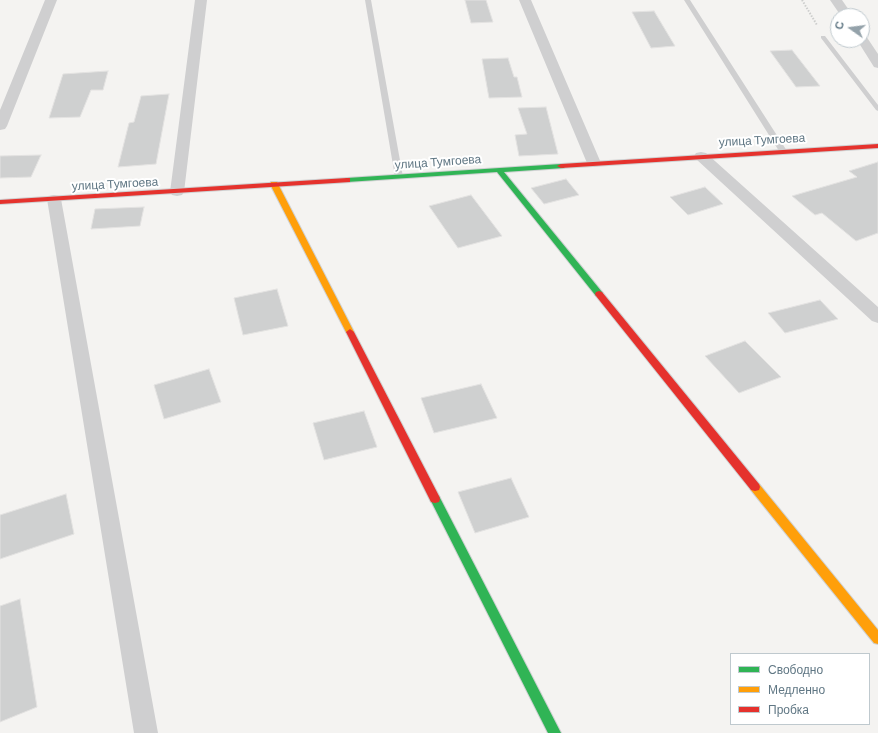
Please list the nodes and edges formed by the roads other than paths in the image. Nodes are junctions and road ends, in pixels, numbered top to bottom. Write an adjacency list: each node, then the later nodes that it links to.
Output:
1 (51, 0): 10 (street)
2 (201, 0): 18 (street)
3 (368, 0): 16 (lane)
4 (525, 0): 14 (street)
5 (687, 0): 12 (lane)
6 (823, 37): 9 (lane)
7 (868, 48): 8 (street)
8 (878, 64)
9 (878, 109)
10 (0, 126)
11 (878, 146): 12 (street, улица Тумгоева)
12 (783, 151): 13 (street, улица Тумгоева)
13 (701, 156): 14 (street, улица Тумгоева); 21 (street)
14 (594, 163): 15 (street, улица Тумгоева)
15 (498, 169): 16 (street, улица Тумгоева); 22 (street)
16 (398, 177): 17 (street, улица Тумгоева)
17 (274, 184): 18 (street, улица Тумгоева); 24 (street)
18 (177, 192): 19 (street, улица Тумгоева)
19 (54, 199): 20 (street, улица Тумгоева); 23 (street)
20 (0, 202)
21 (878, 317)
22 (878, 640)
23 (146, 733)
24 (556, 733)

